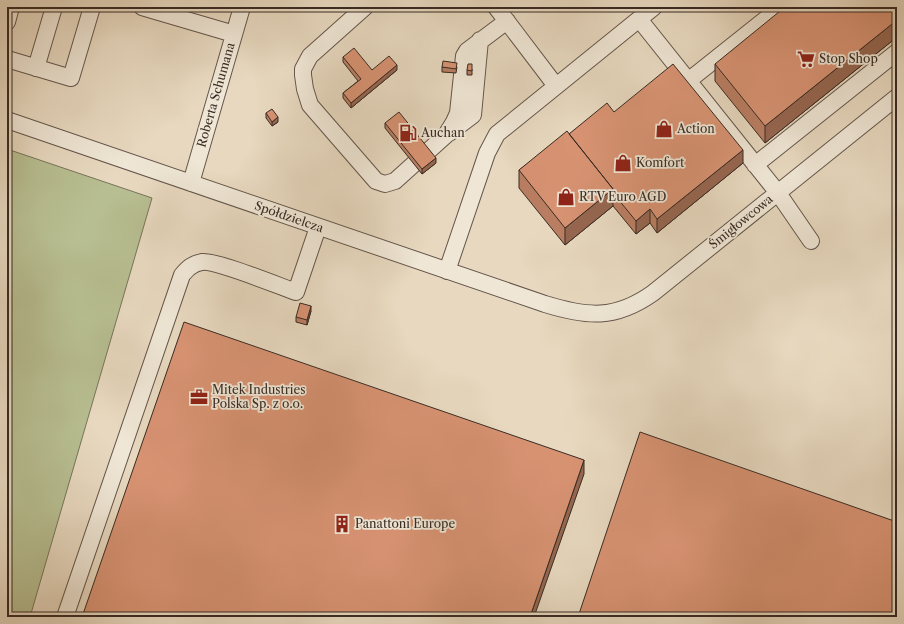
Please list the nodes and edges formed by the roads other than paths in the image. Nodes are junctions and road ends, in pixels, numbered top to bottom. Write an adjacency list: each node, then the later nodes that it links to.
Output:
1 (11, 7): 12 (street)
2 (54, 7): 16 (street)
3 (92, 7): 16 (street)
4 (142, 7): 13 (street)
5 (242, 7): 13 (street, Roberta Schumana)
6 (364, 7): 11 (street)
7 (496, 7): 11 (street)
8 (654, 7): 10 (street)
9 (781, 7): 17 (street)
10 (639, 19): 17 (street); 18 (street)
11 (507, 21): 18 (street)
12 (7, 22)
13 (234, 34): 22 (street, Roberta Schumana)
14 (897, 52): 21 (street)
15 (7, 59): 16 (street)
16 (36, 68)
17 (688, 81): 21 (street)
18 (556, 86): 26 (street)
19 (897, 97): 23 (street, Śmigłowcowa)
20 (7, 120): 22 (street, Spółdzielcza)
21 (755, 165): 23 (street)
22 (191, 183): 24 (street, Spółdzielcza)
23 (778, 193): 25 (street); 27 (street, Śmigłowcowa)
24 (318, 227): 26 (street, Spółdzielcza); 28 (street)
25 (812, 241)
26 (447, 271): 27 (street, Spółdzielcza)
27 (571, 311)
28 (65, 617)

